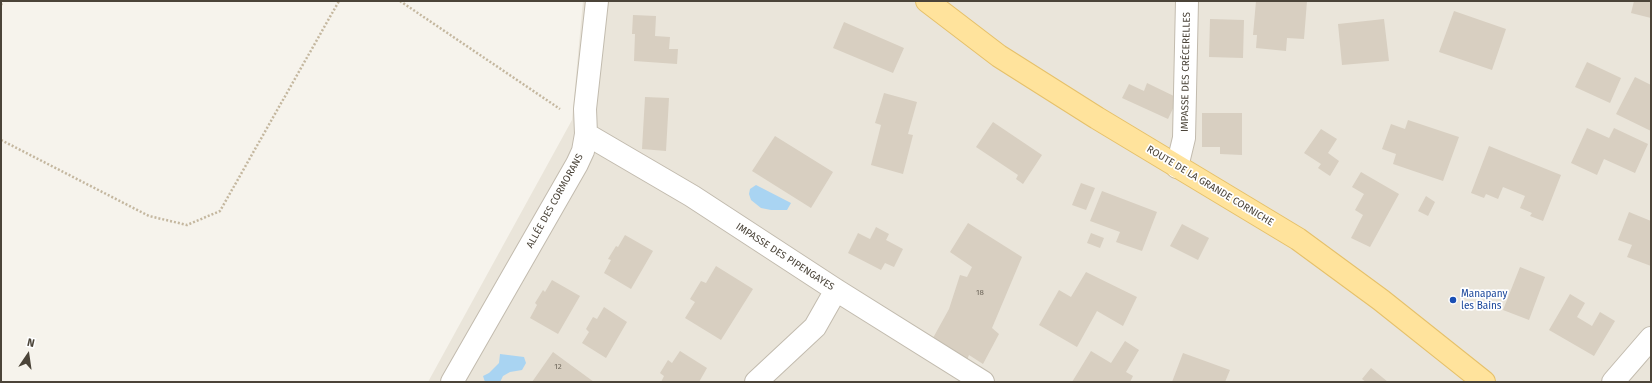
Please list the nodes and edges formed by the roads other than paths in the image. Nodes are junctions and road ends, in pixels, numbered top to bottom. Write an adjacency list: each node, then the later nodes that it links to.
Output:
1 (597, 1): 4 (street, ALLÉE DES CORMORANS)
2 (927, 1): 5 (main road, ROUTE DE LA GRANDE CORNICHE)
3 (1187, 1): 5 (street, IMPASSE DES CRÉCERELLES)
4 (585, 128): 6 (street, IMPASSE DES PIPENGAYES); 8 (street, ALLÉE DES CORMORANS)
5 (1177, 167): 11 (main road, ROUTE DE LA GRANDE CORNICHE)
6 (836, 290): 9 (street); 10 (street, IMPASSE DES PIPENGAYES)
7 (1651, 338): 12 (street)
8 (452, 382)
9 (756, 382)
10 (983, 382)
11 (1484, 382)
12 (1613, 382)

